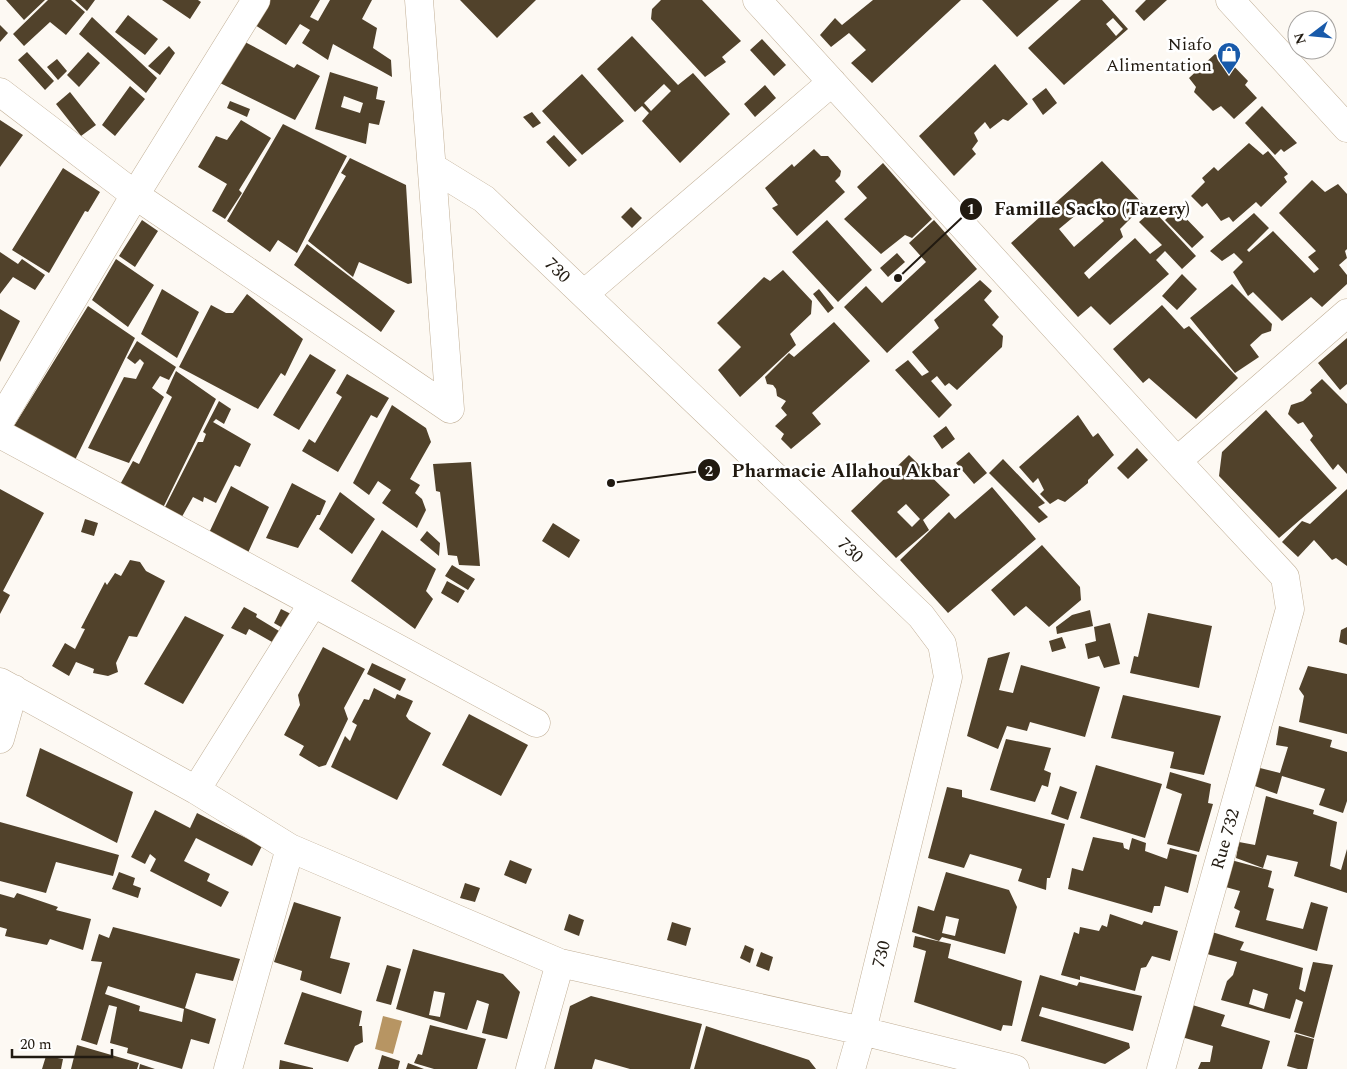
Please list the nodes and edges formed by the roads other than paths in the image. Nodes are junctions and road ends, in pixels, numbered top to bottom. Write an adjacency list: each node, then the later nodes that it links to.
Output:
1 (256, 0): 9 (street)
2 (419, 0): 8 (street)
3 (757, 0): 5 (street)
4 (1233, 1): 7 (street)
5 (832, 82): 10 (street); 14 (street)
6 (0, 92): 9 (street)
7 (1347, 128)
8 (432, 167): 9 (street); 10 (street, 730)
9 (135, 195): 12 (street)
10 (584, 294): 22 (street, 730)
11 (1347, 313): 14 (street)
12 (0, 421)
13 (0, 434): 15 (street)
14 (1177, 461): 27 (street, Rue 732)
15 (313, 603): 17 (street); 19 (street)
16 (7, 685): 18 (street); 19 (street)
17 (536, 723)
18 (0, 738)
19 (196, 790): 20 (street)
20 (290, 848): 21 (street); 23 (street)
21 (560, 963): 22 (street); 24 (street)
22 (862, 1031): 25 (street, 730); 26 (street)
23 (228, 1069)
24 (530, 1069)
25 (851, 1069)
26 (1015, 1069)
27 (1161, 1069)

